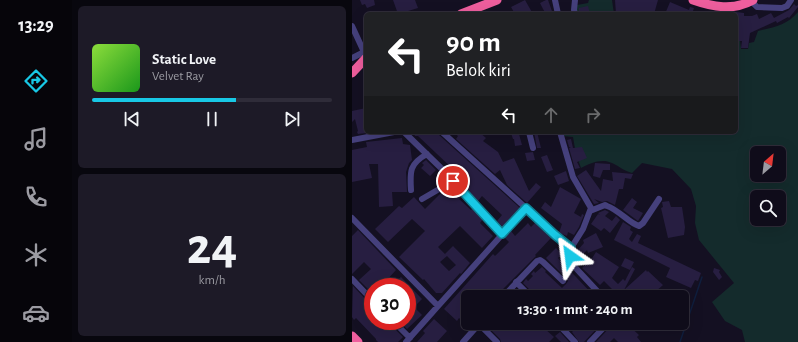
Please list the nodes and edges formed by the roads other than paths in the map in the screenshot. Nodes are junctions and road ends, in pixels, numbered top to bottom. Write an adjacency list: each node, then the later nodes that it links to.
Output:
1 (498, 0): 7 (highway)
2 (554, 0): 9 (street)
3 (575, 0): 10 (street)
4 (693, 0): 6 (highway)
5 (791, 0): 6 (street)
6 (752, 1)
7 (481, 10): 8 (highway)
8 (471, 12)
9 (557, 12)
10 (574, 12)
11 (352, 26): 12 (street)
12 (364, 52)
13 (364, 54): 15 (street)
14 (364, 55): 16 (highway)
15 (352, 58)
16 (352, 73)
17 (384, 134): 22 (street)
18 (406, 134): 24 (street)
19 (444, 134): 29 (street)
20 (530, 134): 23 (street)
21 (561, 134): 30 (street)
22 (352, 140)
23 (533, 148)
24 (426, 154): 25 (street); 26 (street)
25 (453, 181): 27 (street); 32 (street)
26 (411, 190)
27 (422, 199)
28 (659, 200): 30 (street)
29 (526, 208): 32 (street); 33 (street)
30 (590, 211): 33 (street)
31 (352, 218): 41 (street)
32 (502, 234): 41 (street)
33 (571, 248): 39 (street)
34 (352, 279): 40 (street)
35 (563, 281): 36 (street)
36 (516, 282): 37 (street); 38 (street)
37 (509, 290)
38 (524, 290)
39 (596, 290)
40 (364, 292)
41 (438, 306): 48 (street)
42 (400, 330): 48 (street)
43 (474, 330): 50 (street)
44 (485, 330): 51 (street)
45 (563, 330): 52 (street)
46 (601, 330): 53 (street)
47 (352, 336): 49 (highway)
48 (408, 340)
49 (358, 342)
50 (463, 342)
51 (497, 342)
52 (575, 342)
53 (590, 342)

